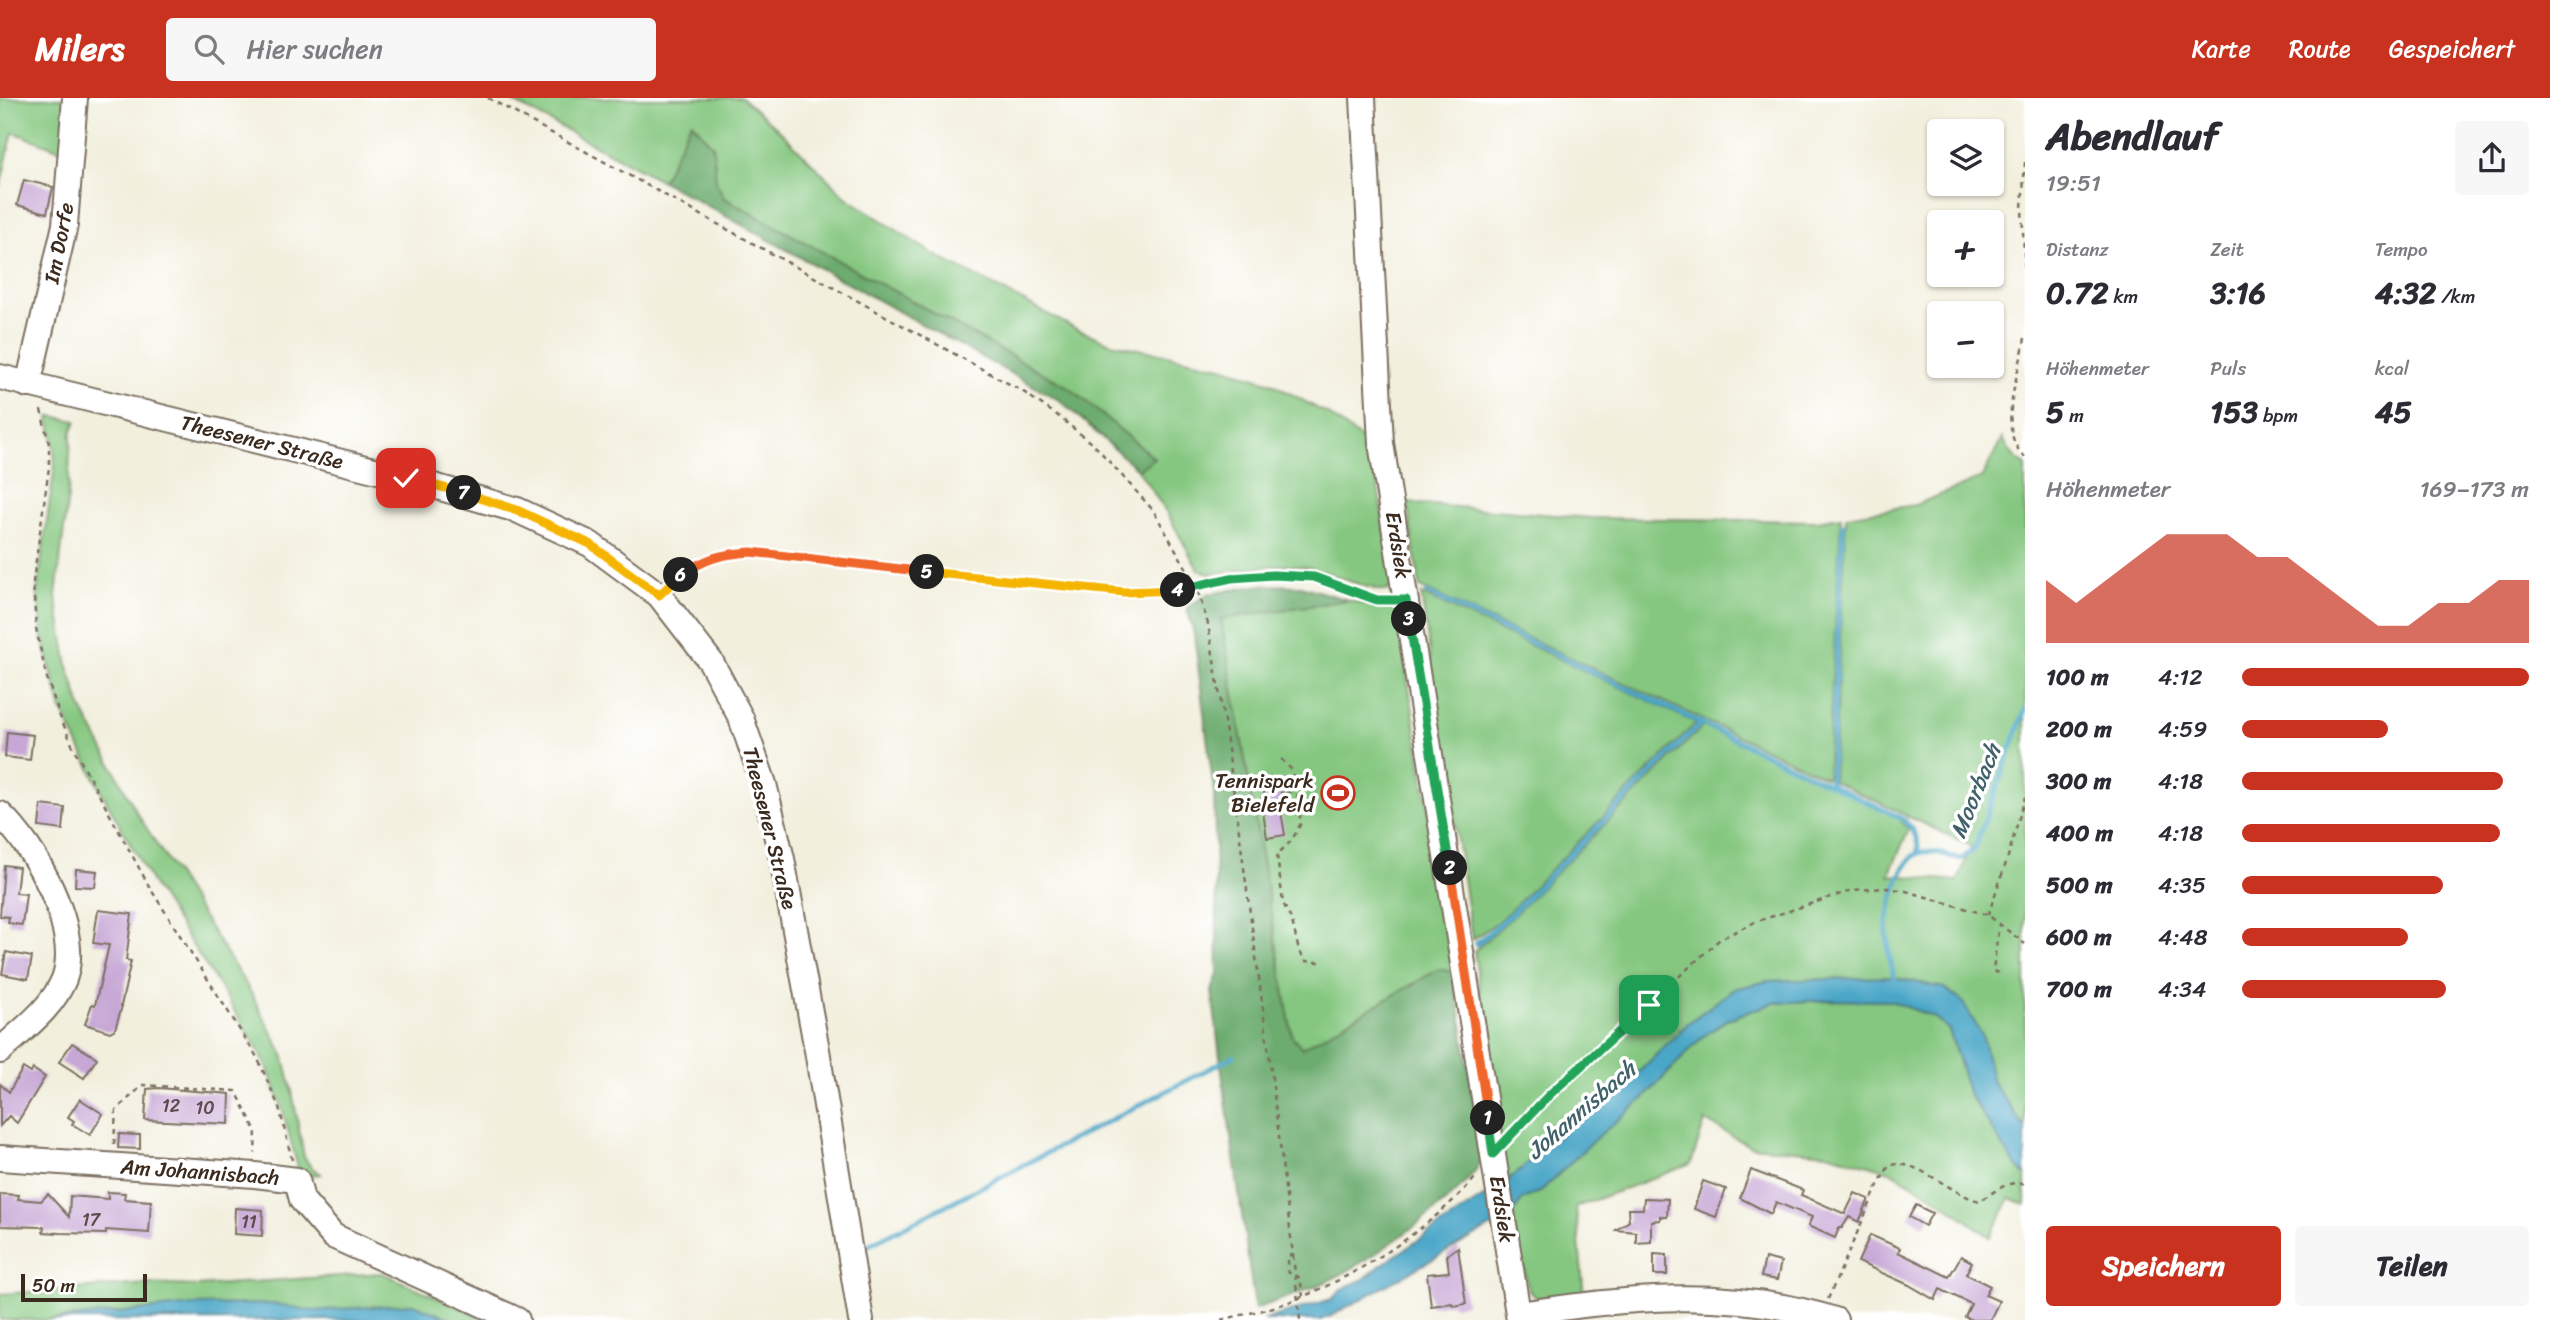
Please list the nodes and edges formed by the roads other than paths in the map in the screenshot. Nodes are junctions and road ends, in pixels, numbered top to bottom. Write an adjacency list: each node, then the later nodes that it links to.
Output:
1 (75, 98): 4 (street, Im Dorfe)
2 (1363, 98): 8 (street, Erdsiek)
3 (0, 377): 4 (street, Theesener Straße)
4 (28, 385): 11 (street, Theesener Straße)
5 (0, 814): 6 (street)
6 (4, 1039)
7 (0, 1158): 10 (street, Am Johannisbach)
8 (1519, 1317): 9 (street)
9 (1829, 1319)
10 (517, 1320)
11 (861, 1320)

